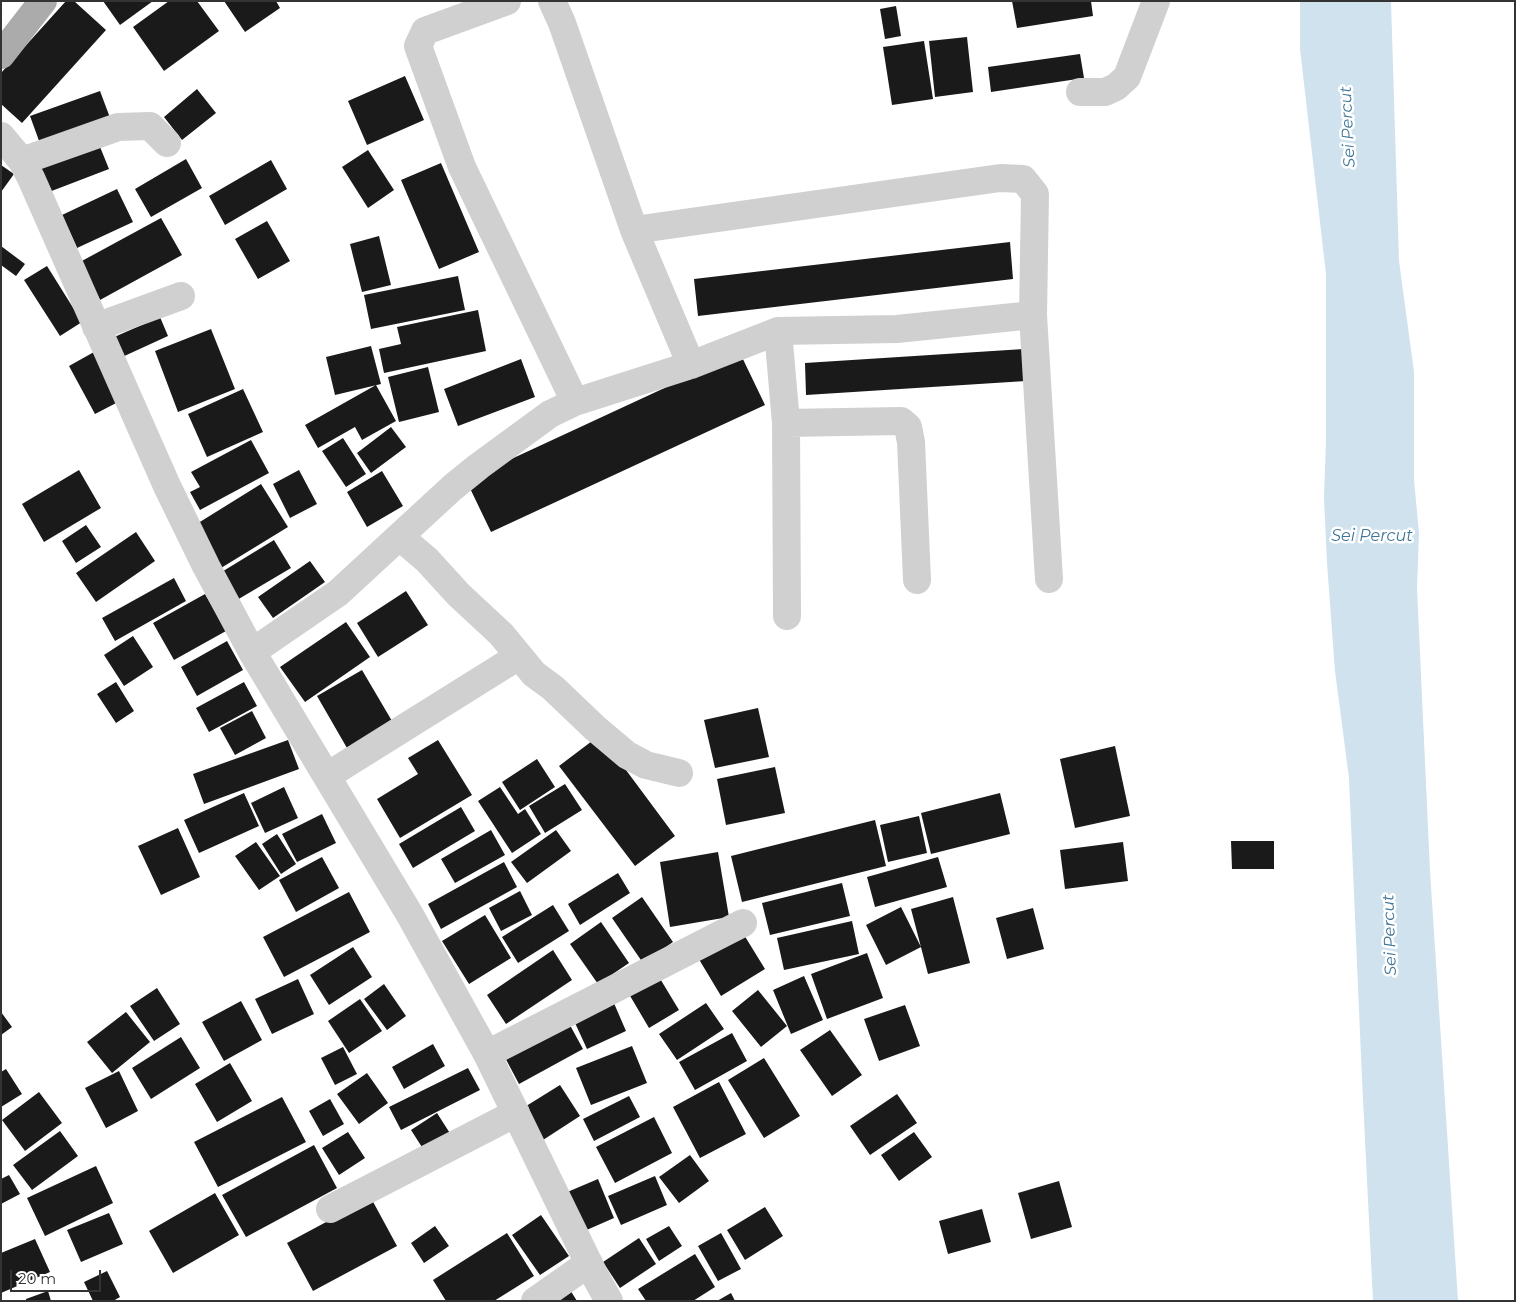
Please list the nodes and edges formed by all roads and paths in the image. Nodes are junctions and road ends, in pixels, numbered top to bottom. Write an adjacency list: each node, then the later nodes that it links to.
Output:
1 (43, 1): 5 (main road)
2 (507, 1): 16 (street)
3 (552, 1): 10 (street)
4 (1156, 1): 6 (street)
5 (1, 55)
6 (1080, 92)
7 (1, 136): 9 (street)
8 (167, 143): 9 (street)
9 (22, 161): 13 (street)
10 (634, 230): 12 (street); 15 (street)
11 (181, 296): 13 (street)
12 (1033, 315): 14 (street); 20 (street)
13 (96, 327): 22 (street)
14 (778, 331): 15 (street); 17 (street)
15 (691, 365): 16 (street)
16 (574, 402): 18 (street)
17 (786, 423): 19 (street); 21 (street)
18 (400, 536): 22 (street); 23 (street)
19 (917, 580)
20 (1049, 580)
21 (787, 616)
22 (252, 652): 25 (street)
23 (519, 656): 24 (street); 25 (street)
24 (679, 772)
25 (327, 776): 27 (street)
26 (743, 923): 27 (street)
27 (487, 1054): 28 (street)
28 (516, 1113): 29 (street); 30 (street)
29 (330, 1209)
30 (589, 1263): 31 (street); 32 (street)
31 (535, 1301)
32 (608, 1301)

